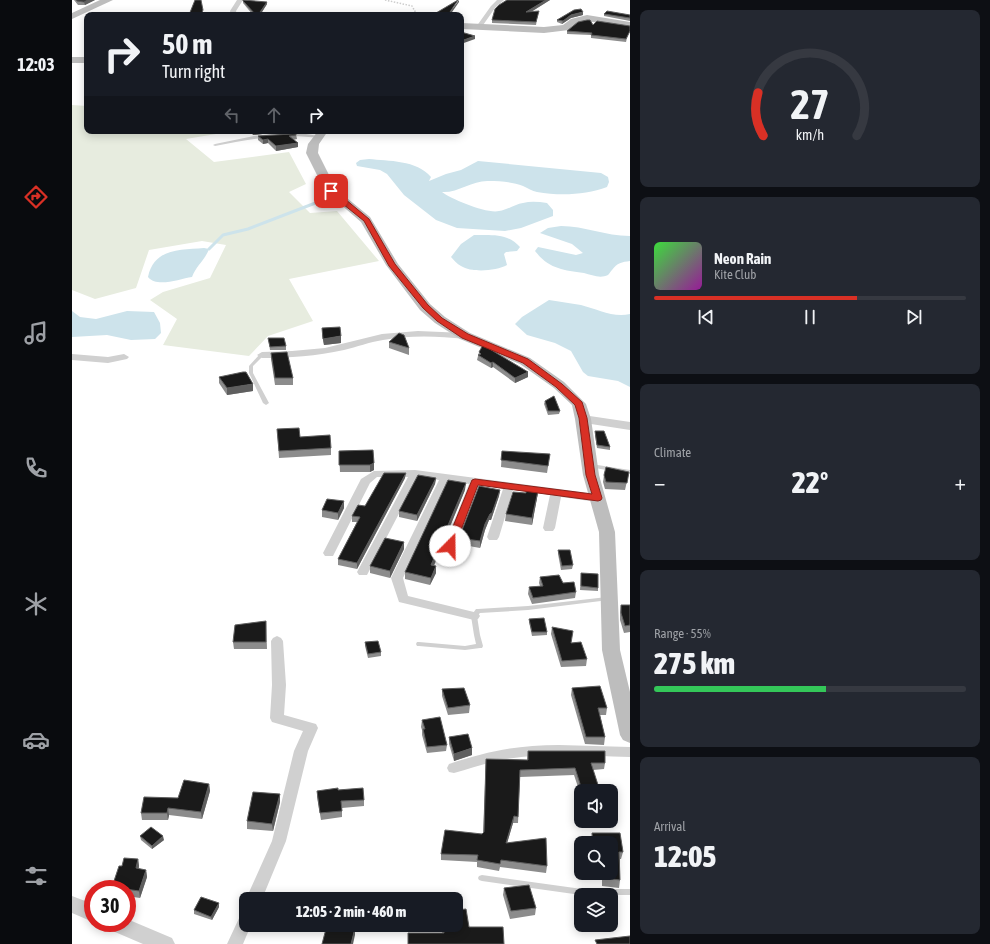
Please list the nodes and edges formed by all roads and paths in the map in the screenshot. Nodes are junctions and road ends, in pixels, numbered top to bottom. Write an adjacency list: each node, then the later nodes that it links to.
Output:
1 (108, 0): 7 (main road)
2 (240, 0): 5 (street)
3 (385, 0): 6 (path)
4 (501, 0): 10 (street)
5 (233, 12)
6 (415, 12)
7 (72, 16)
8 (630, 25): 10 (main road)
9 (464, 26): 10 (main road)
10 (479, 27)
11 (72, 60): 12 (main road)
12 (84, 60)
13 (281, 134): 15 (lane)
14 (321, 134): 16 (main road)
15 (215, 146)
16 (465, 336): 17 (street); 21 (main road)
17 (262, 355): 20 (lane)
18 (72, 357): 19 (street)
19 (124, 357)
20 (266, 403)
21 (583, 418): 22 (street); 23 (main road)
22 (630, 426)
23 (590, 466): 24 (lane); 30 (main road)
24 (630, 472)
25 (415, 473): 26 (street); 34 (street); 35 (street)
26 (445, 478): 27 (street); 37 (street)
27 (475, 482): 28 (street); 33 (street)
28 (509, 486): 29 (street); 32 (street)
29 (556, 493): 30 (street); 31 (street)
30 (598, 498): 36 (main road)
31 (549, 528)
32 (492, 537)
33 (450, 546)
34 (329, 553)
35 (363, 572)
36 (610, 599): 37 (lane); 40 (main road)
37 (474, 616): 39 (lane)
38 (277, 641): 44 (street)
39 (419, 644)
40 (630, 735)
41 (630, 752): 42 (street)
42 (454, 768)
43 (482, 878): 45 (lane)
44 (257, 892)
45 (630, 892)
46 (72, 904): 47 (street)
47 (84, 910)
48 (136, 932): 50 (street)
49 (240, 932): 51 (street)
50 (165, 944)
51 (235, 944)

